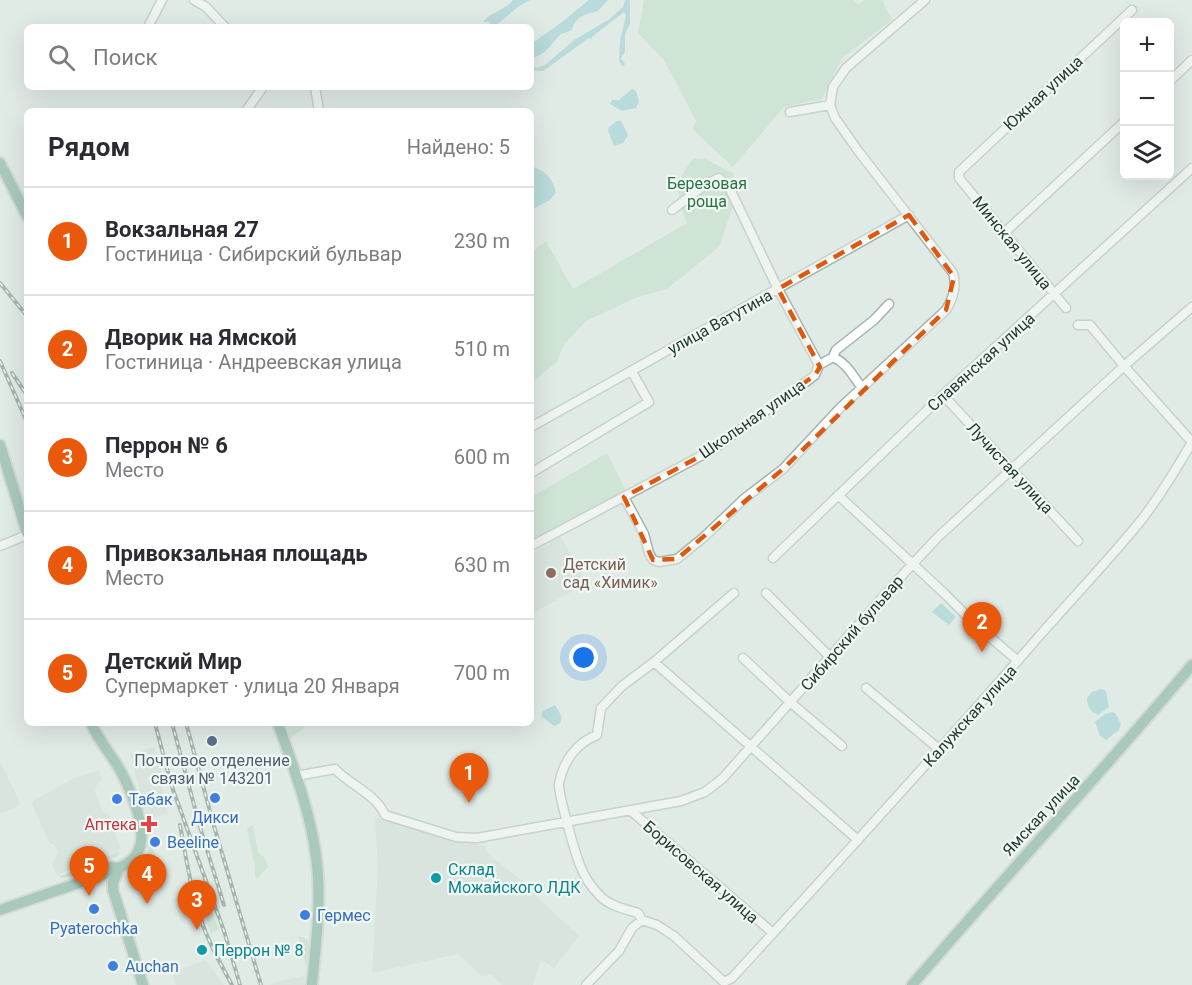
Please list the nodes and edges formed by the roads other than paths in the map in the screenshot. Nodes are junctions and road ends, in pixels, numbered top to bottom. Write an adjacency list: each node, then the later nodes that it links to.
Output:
1 (162, 0): 5 (street)
2 (194, 0): 6 (street)
3 (925, 0): 11 (street)
4 (1132, 10): 18 (street, Южная улица)
5 (150, 24)
6 (222, 24)
7 (1192, 60): 8 (street)
8 (1174, 77)
9 (261, 90): 12 (street)
10 (316, 90): 13 (street)
11 (830, 105): 14 (street); 21 (street)
12 (248, 108)
13 (318, 108)
14 (790, 112)
15 (1121, 126): 22 (street)
16 (0, 163): 19 (main road)
17 (1192, 168): 24 (street, Славянская улица)
18 (959, 178): 22 (street, Минская улица)
19 (24, 210)
20 (672, 210): 23 (street)
21 (909, 215): 23 (street, улица Ватутина); 33 (street)
22 (1004, 233): 24 (street, Минская улица)
23 (778, 289): 30 (street); 32 (street, улица Ватутина)
24 (1054, 295): 27 (street, Минская улица); 34 (street, Славянская улица)
25 (889, 304): 29 (street, Школьная улица)
26 (1192, 307): 31 (street, Сибирский бульвар)
27 (1066, 308)
28 (1078, 325): 31 (street)
29 (833, 357): 30 (street, Школьная улица); 33 (street)
30 (819, 365): 41 (street, Школьная улица)
31 (1124, 366): 36 (street); 38 (street, Сибирский бульвар)
32 (632, 372): 35 (street, улица Ватутина); 39 (street)
33 (862, 388): 41 (street)
34 (943, 395): 38 (street, Лучистая улица); 40 (street, Славянская улица)
35 (534, 425)
36 (1192, 442): 53 (street, Калужская улица)
37 (0, 445): 42 (main road)
38 (1013, 470): 44 (street, Лучистая улица); 48 (street, Сибирский бульвар)
39 (534, 471)
40 (838, 495): 47 (street, Славянская улица); 48 (street)
41 (624, 497): 45 (street, Школьная улица)
42 (24, 524)
43 (24, 535): 46 (street)
44 (1078, 541)
45 (534, 544)
46 (0, 546)
47 (773, 558)
48 (913, 563): 51 (street, Сибирский бульвар); 53 (street)
49 (734, 593): 54 (street)
50 (766, 593): 51 (street)
51 (830, 657): 57 (street, Сибирский бульвар)
52 (743, 658): 57 (street)
53 (1018, 661): 62 (street, Калужская улица)
54 (654, 662): 60 (street); 65 (street)
55 (1192, 665): 74 (main road, Ямская улица)
56 (866, 688): 62 (street)
57 (790, 702): 60 (street, Сибирский бульвар); 61 (street)
58 (93, 726): 67 (main road)
59 (279, 726): 63 (main road)
60 (752, 746): 64 (street, Сибирский бульвар); 66 (street)
61 (842, 746)
62 (940, 750): 66 (street, Калужская улица)
63 (296, 776): 65 (street, Сибирский бульвар); 72 (main road)
64 (630, 810): 65 (street, Сибирский бульвар); 70 (street, Борисовская улица)
65 (567, 822): 69 (street)
66 (858, 840): 70 (street, Калужская улица)
67 (113, 873): 68 (main road); 71 (main road)
68 (0, 910)
69 (642, 920): 70 (street, Калужская улица); 73 (street)
70 (773, 933)
71 (143, 985)
72 (312, 985)
73 (586, 985)
74 (912, 985)

